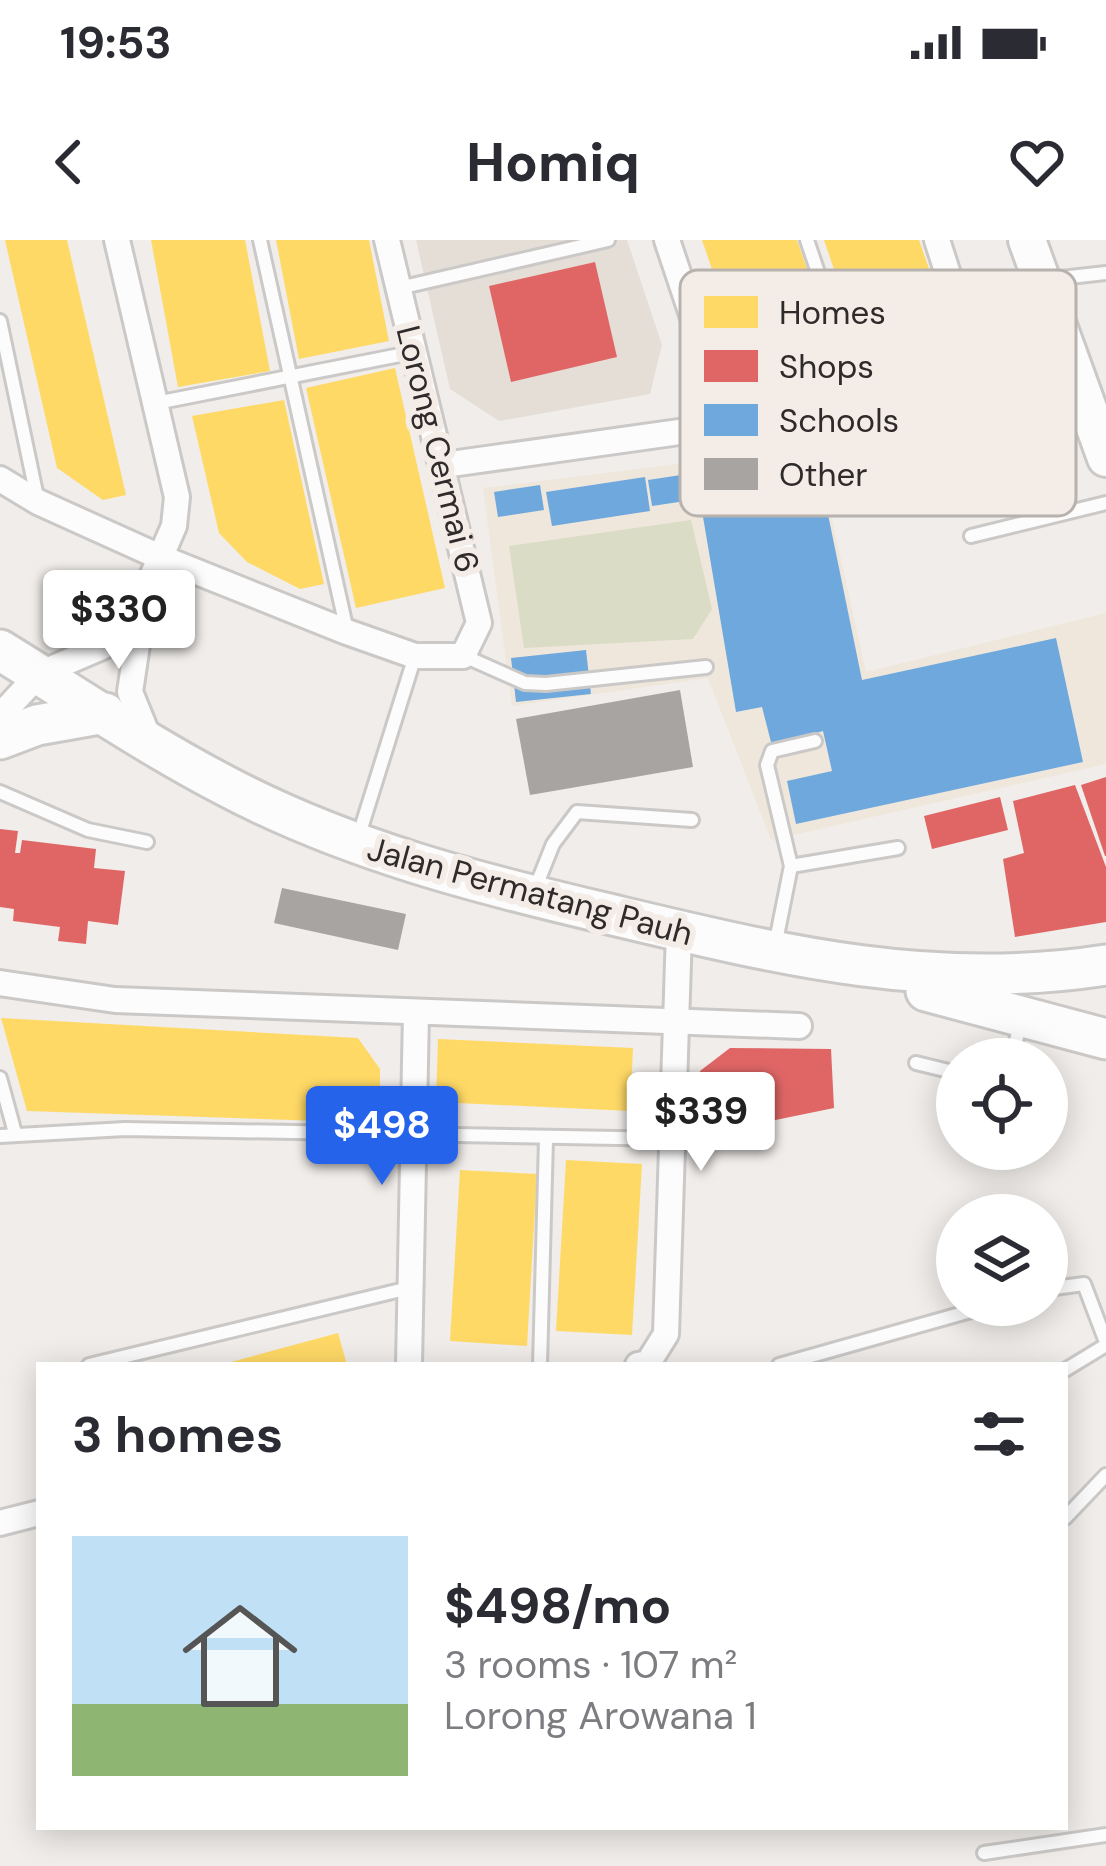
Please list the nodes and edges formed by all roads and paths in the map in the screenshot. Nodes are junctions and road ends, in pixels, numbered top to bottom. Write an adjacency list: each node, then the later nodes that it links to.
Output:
1 (117, 240): 21 (street)
2 (260, 240): 19 (lane)
3 (387, 240): 15 (street, Lorong Cermai 6)
4 (608, 240): 15 (lane)
5 (667, 240): 14 (street)
6 (807, 240): 9 (lane)
7 (937, 240): 10 (street)
8 (1028, 240): 11 (street)
9 (817, 270)
10 (947, 270)
11 (1038, 270)
12 (1106, 273): 13 (lane)
13 (1076, 276)
14 (680, 279)
15 (399, 288): 17 (street, Lorong Cermai 6)
16 (0, 321): 26 (lane)
17 (415, 352): 19 (lane); 24 (street, Lorong Cermai 6)
18 (1076, 356): 20 (street)
19 (290, 377): 21 (lane); 33 (lane)
20 (1096, 400): 23 (street)
21 (155, 403): 31 (street)
22 (680, 432): 24 (street)
23 (1105, 451)
24 (444, 465): 36 (street, Lorong Cermai 6)
25 (0, 479): 26 (street)
26 (38, 502): 31 (street)
27 (1106, 503): 28 (lane)
28 (1076, 510)
29 (1053, 516): 30 (lane)
30 (971, 536)
31 (162, 558): 32 (street); 33 (street)
32 (144, 595): 38 (street); 42 (street)
33 (347, 632): 35 (street)
34 (0, 650): 38 (main road, Jalan Permatang Pauh)
35 (415, 656): 36 (street); 47 (lane)
36 (463, 656): 37 (lane)
37 (706, 667)
38 (39, 674): 39 (main road, Jalan Permatang Pauh); 40 (street)
39 (105, 713): 41 (main road); 42 (main road, Jalan Permatang Pauh)
40 (0, 716)
41 (0, 739)
42 (150, 741): 47 (main road, Jalan Permatang Pauh)
43 (815, 741): 49 (lane)
44 (0, 792): 46 (lane)
45 (692, 820): 50 (lane)
46 (147, 842)
47 (356, 845): 50 (main road, Jalan Permatang Pauh)
48 (898, 848): 49 (lane)
49 (791, 866): 52 (lane)
50 (532, 896): 51 (main road, Jalan Permatang Pauh)
51 (679, 931): 52 (main road, Jalan Permatang Pauh); 57 (street)
52 (782, 956): 53 (main road, Jalan Permatang Pauh); 56 (main road)
53 (1106, 965)
54 (0, 983): 55 (street)
55 (416, 1012): 57 (street); 65 (street)
56 (1022, 1015): 59 (lane); 60 (main road)
57 (676, 1021): 58 (street); 67 (street)
58 (799, 1026)
59 (1017, 1038)
60 (1106, 1039)
61 (916, 1063): 62 (lane)
62 (936, 1068)
63 (0, 1078): 64 (lane)
64 (7, 1134): 65 (lane)
65 (413, 1139): 66 (lane); 68 (street)
66 (546, 1139): 67 (lane); 75 (lane)
67 (672, 1139): 76 (street)
68 (410, 1287): 73 (lane); 74 (street)
69 (1068, 1287): 70 (lane)
70 (1102, 1319): 72 (lane)
71 (936, 1321): 77 (lane)
72 (1106, 1343): 78 (lane)
73 (101, 1362)
74 (409, 1362)
75 (540, 1362)
76 (646, 1362)
77 (790, 1362)
78 (1068, 1368)
79 (1106, 1475): 81 (lane)
80 (36, 1514): 82 (street)
81 (1068, 1515)
82 (0, 1523)
83 (1106, 1834): 84 (lane)
84 (984, 1853)

